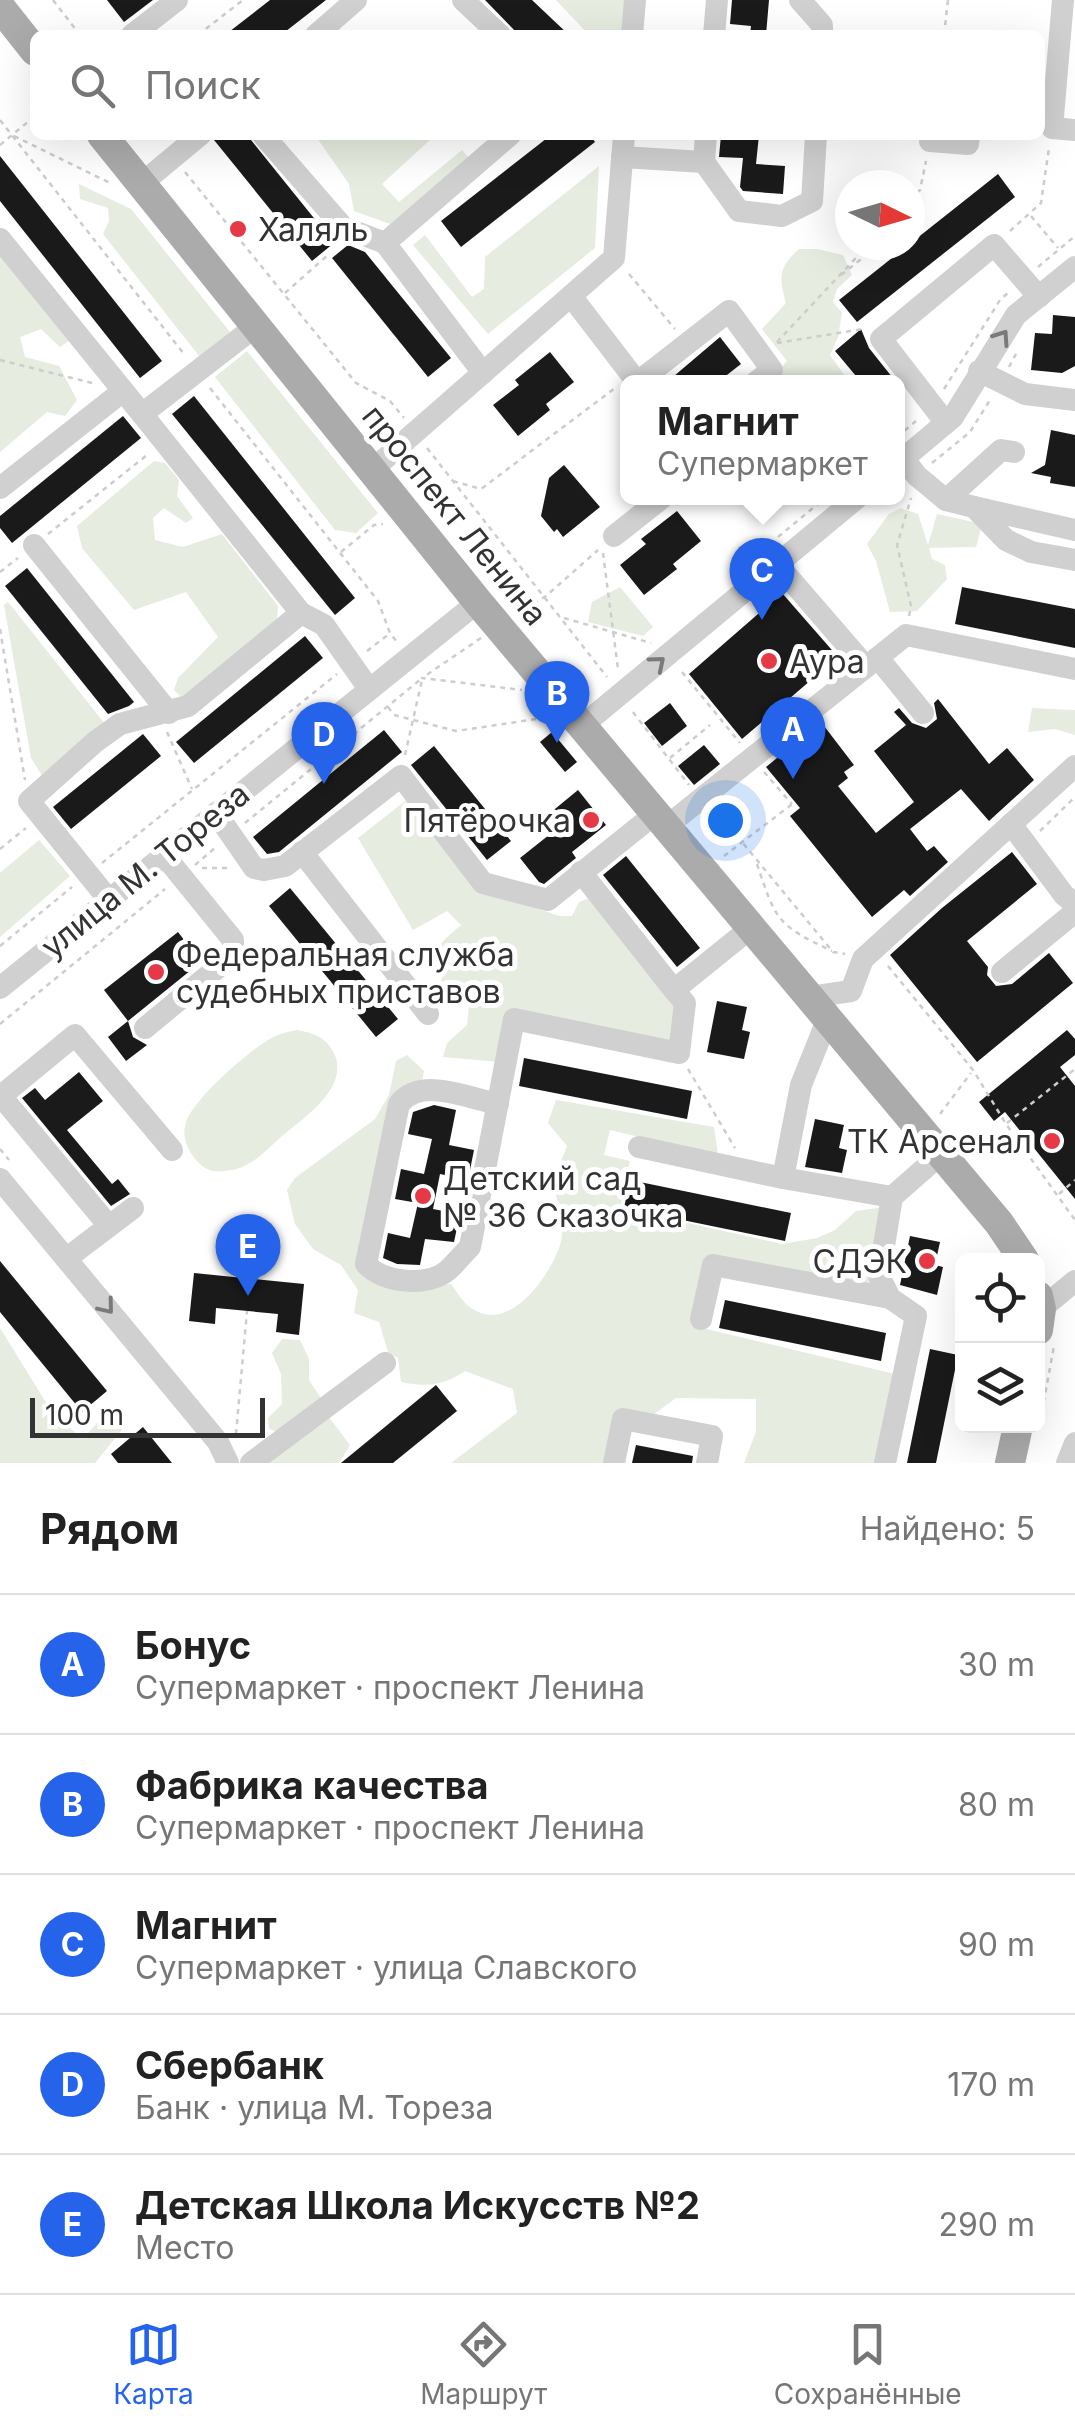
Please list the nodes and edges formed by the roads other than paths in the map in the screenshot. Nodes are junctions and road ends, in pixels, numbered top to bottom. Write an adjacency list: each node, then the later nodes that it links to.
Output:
1 (178, 0): 9 (street)
2 (356, 0): 10 (street)
3 (463, 0): 11 (street)
4 (635, 0): 12 (street)
5 (717, 0): 13 (street)
6 (800, 0): 14 (street)
7 (1063, 0): 16 (street)
8 (2, 12): 15 (main road)
9 (139, 30)
10 (322, 30)
11 (495, 30)
12 (632, 30)
13 (714, 30)
14 (822, 30)
15 (30, 45)
16 (1048, 88): 17 (street)
17 (1063, 129)
18 (104, 140): 28 (main road, проспект Ленина)
19 (194, 140): 28 (street)
20 (267, 140): 30 (street)
21 (504, 140): 30 (street)
22 (706, 140): 27 (street)
23 (816, 140): 27 (street)
24 (943, 140): 25 (street)
25 (968, 140)
26 (623, 146): 27 (street); 32 (street)
27 (704, 162)
28 (126, 184): 34 (main road, проспект Ленина)
29 (0, 240): 40 (street)
30 (386, 243): 36 (street)
31 (1067, 258): 33 (street)
32 (571, 296): 36 (street); 37 (street)
33 (1039, 297): 35 (street, one-way to 33); 43 (street)
34 (256, 326): 42 (street); 47 (main road, проспект Ленина)
35 (979, 371): 41 (street); 43 (street)
36 (482, 373): 47 (street)
37 (632, 375)
38 (643, 375): 39 (street)
39 (765, 375)
40 (123, 391): 42 (street); 48 (street)
41 (1075, 400)
42 (142, 414): 59 (street)
43 (946, 423): 45 (street)
44 (1014, 452): 49 (street)
45 (905, 458)
46 (905, 465): 49 (street)
47 (372, 470): 58 (main road, проспект Ленина)
48 (0, 488)
49 (946, 500): 52 (street)
50 (653, 505): 54 (street)
51 (849, 505): 57 (street)
52 (974, 506): 53 (street); 56 (street)
53 (1075, 530)
54 (614, 536)
55 (34, 545): 64 (street)
56 (1075, 560)
57 (777, 564): 60 (street); 65 (street, one-way to 57)
58 (478, 602): 62 (street, улица М. Тореза); 65 (main road, проспект Ленина)
59 (301, 612): 62 (street); 64 (street)
60 (872, 662): 61 (street); 63 (street); 68 (street)
61 (1075, 669)
62 (369, 690): 67 (street, улица М. Тореза)
63 (923, 712)
64 (164, 714): 73 (street)
65 (570, 720): 68 (main road, проспект Ленина)
66 (1066, 767): 69 (street)
67 (216, 814): 70 (street); 71 (street, улица М. Тореза)
68 (662, 819): 72 (street); 76 (main road, проспект Ленина)
69 (1010, 824): 74 (street); 80 (street)
70 (302, 852): 72 (street); 81 (street)
71 (164, 855): 73 (street, улица М. Тореза); 82 (street)
72 (581, 872): 79 (street)
73 (109, 900): 78 (street, улица М. Тореза)
74 (1075, 904)
75 (1075, 912): 77 (street)
76 (752, 927): 79 (street); 80 (main road, проспект Ленина)
77 (1002, 972)
78 (0, 988)
79 (674, 990): 83 (street)
80 (819, 1007): 86 (main road, проспект Ленина); 88 (street)
81 (428, 1014)
82 (144, 1028)
83 (498, 1104): 83 (street)
84 (639, 1147): 88 (street)
85 (172, 1150): 91 (street)
86 (941, 1154): 89 (street); 92 (main road, проспект Ленина)
87 (0, 1178): 93 (street)
88 (783, 1178): 89 (street)
89 (892, 1197): 95 (street)
90 (132, 1208): 91 (street)
91 (110, 1226): 93 (street)
92 (1019, 1253)
93 (67, 1258): 103 (street, one-way to 103)
94 (1075, 1281): 96 (street)
95 (890, 1298): 97 (street); 107 (street)
96 (1045, 1317)
97 (701, 1319)
98 (385, 1363): 104 (street)
99 (1074, 1419): 100 (street)
100 (1075, 1427)
101 (1025, 1433): 108 (main road)
102 (1075, 1442): 109 (street)
103 (228, 1463)
104 (252, 1463)
105 (614, 1463): 106 (street)
106 (707, 1463)
107 (885, 1463)
108 (1010, 1463)
109 (1067, 1463)

